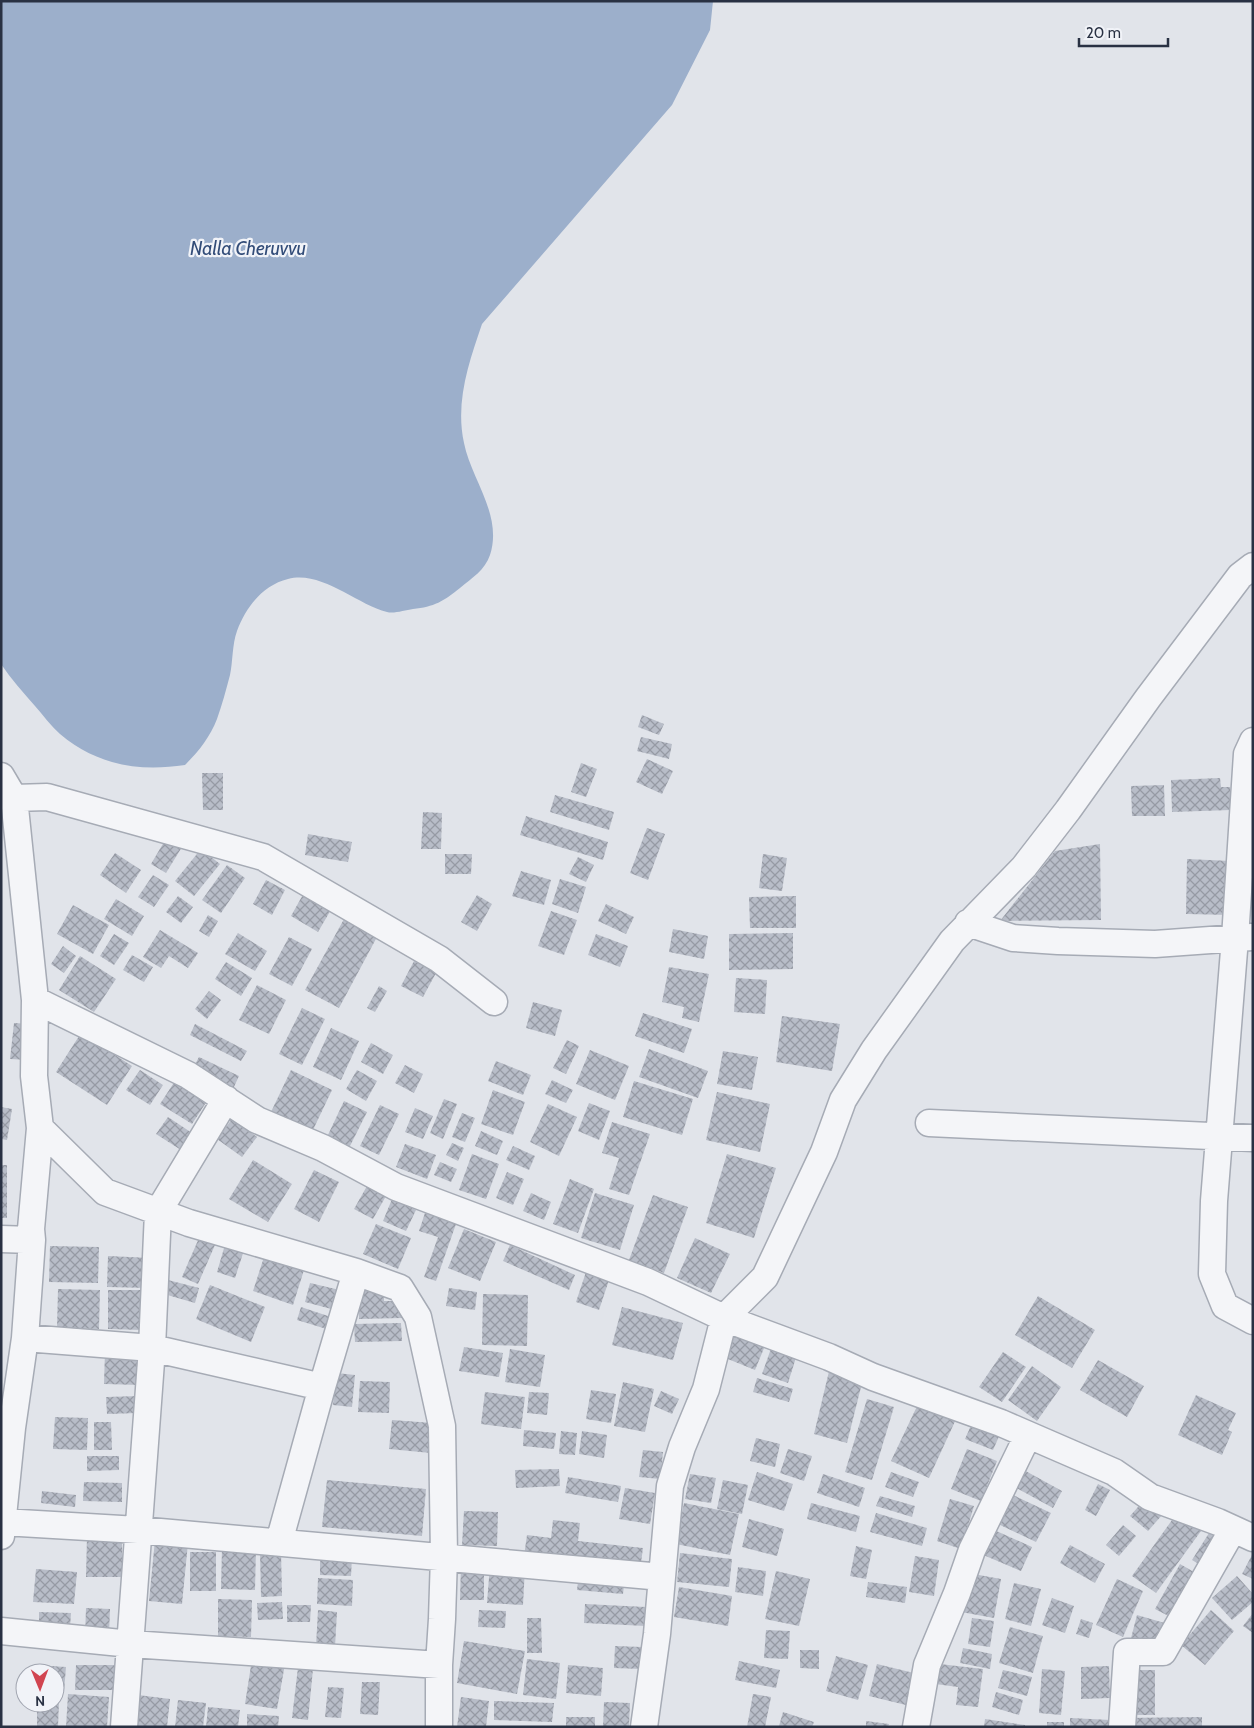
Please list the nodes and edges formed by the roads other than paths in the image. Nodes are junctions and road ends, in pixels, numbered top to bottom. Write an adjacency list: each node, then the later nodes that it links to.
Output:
1 (1253, 566): 5 (street)
2 (1253, 741): 6 (street)
3 (1, 776): 4 (street)
4 (14, 798): 7 (street); 8 (street)
5 (968, 923): 6 (street); 18 (street)
6 (1244, 938): 12 (street)
7 (35, 1000): 9 (street); 11 (street)
8 (494, 1002)
9 (226, 1099): 14 (street); 18 (street)
10 (929, 1123): 12 (street)
11 (40, 1128): 14 (street); 16 (street)
12 (1219, 1138): 13 (street); 19 (street)
13 (1253, 1138)
14 (158, 1212): 17 (street); 21 (street)
15 (1, 1239): 16 (street)
16 (32, 1240): 20 (street)
17 (356, 1272): 22 (street); 29 (street)
18 (724, 1318): 24 (street); 30 (street)
19 (1253, 1321)
20 (24, 1338): 21 (street); 23 (street)
21 (152, 1348): 22 (street); 26 (street)
22 (322, 1387): 28 (street)
23 (7, 1427): 25 (street)
24 (1028, 1435): 27 (street); 37 (street)
25 (2, 1529): 26 (street)
26 (138, 1530): 28 (street); 32 (street)
27 (1243, 1533): 38 (street)
28 (279, 1542): 29 (street)
29 (444, 1556): 30 (street); 33 (street)
30 (662, 1577): 36 (street)
31 (1, 1631): 32 (street)
32 (131, 1644): 33 (street); 34 (street)
33 (439, 1665): 35 (street)
34 (124, 1727)
35 (439, 1727)
36 (644, 1727)
37 (916, 1727)
38 (1122, 1727)

